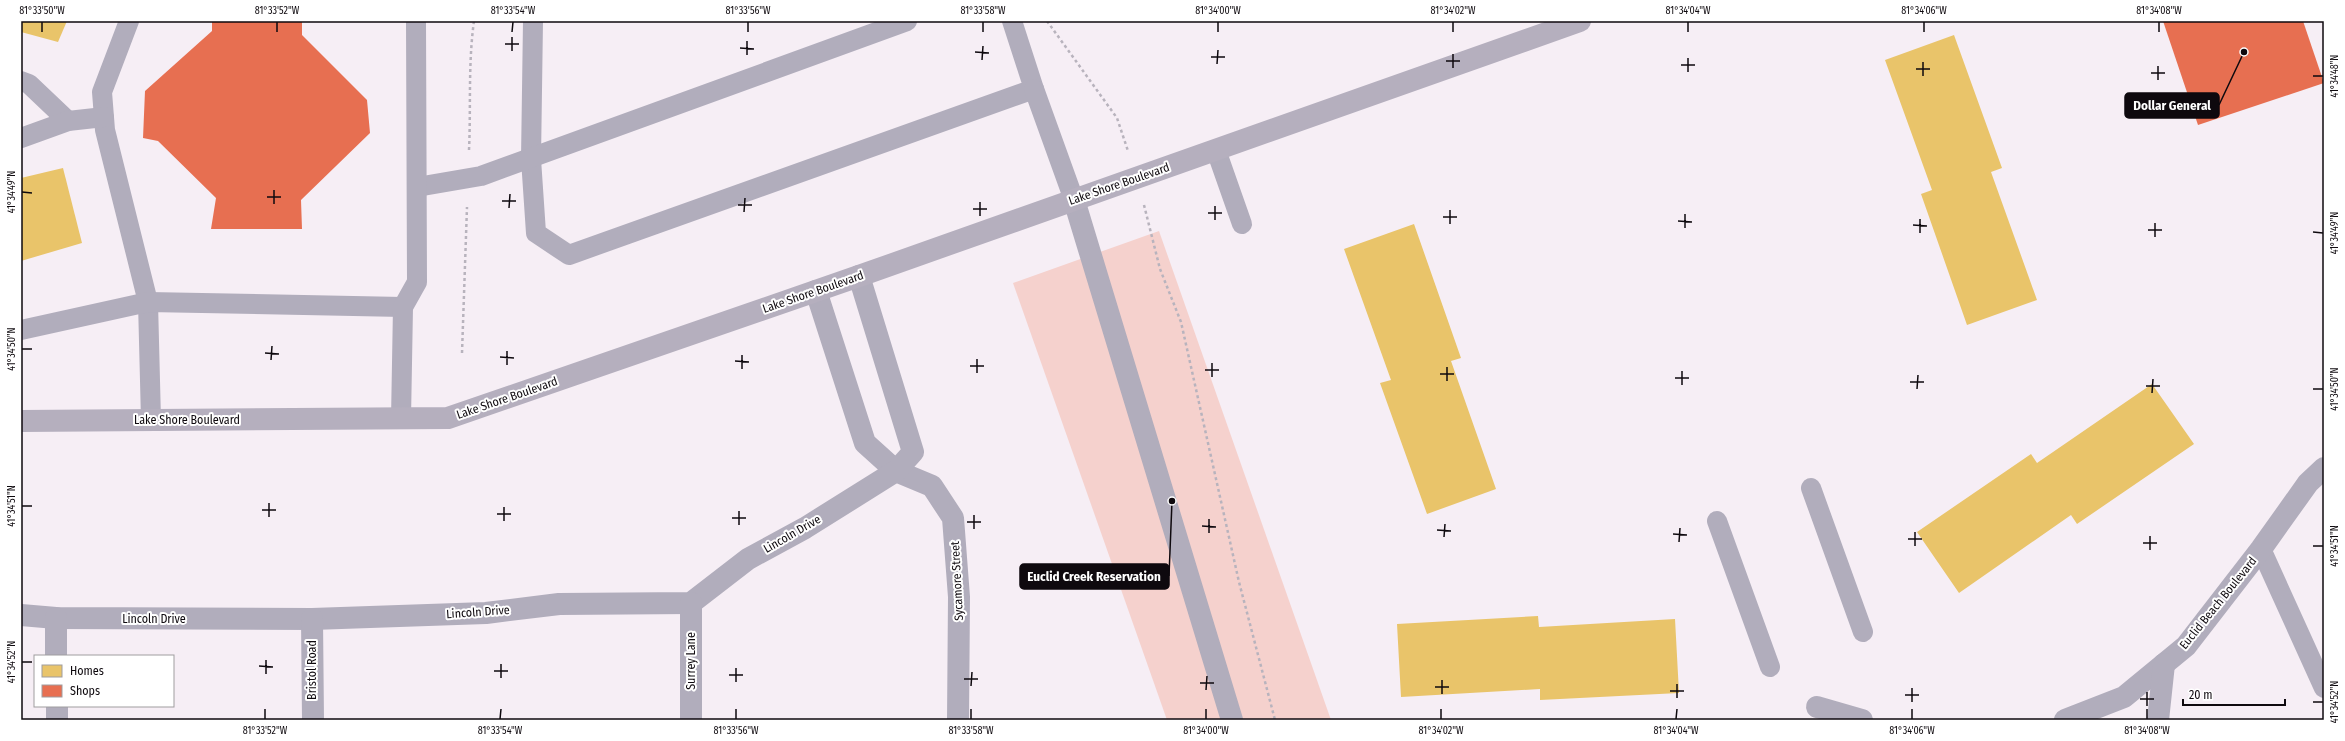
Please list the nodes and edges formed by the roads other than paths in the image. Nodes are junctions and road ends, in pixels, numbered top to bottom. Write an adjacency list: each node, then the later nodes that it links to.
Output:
1 (129, 21): 10 (lane)
2 (416, 21): 15 (lane)
3 (533, 21): 14 (lane)
4 (907, 21): 7 (lane)
5 (1012, 21): 9 (lane)
6 (1580, 21): 13 (main road, Lake Shore Boulevard)
7 (879, 26): 14 (lane)
8 (21, 81): 11 (lane)
9 (1034, 89): 14 (lane); 16 (lane)
10 (104, 117): 11 (lane); 20 (lane)
11 (68, 121): 12 (lane)
12 (21, 138)
13 (1216, 150): 16 (main road, Lake Shore Boulevard); 17 (lane)
14 (531, 159): 15 (lane)
15 (416, 187): 21 (lane)
16 (1074, 200): 18 (main road, Lake Shore Boulevard); 46 (street)
17 (1242, 224)
18 (860, 276): 19 (main road, Lake Shore Boulevard); 27 (street)
19 (816, 291): 23 (main road, Lake Shore Boulevard); 27 (street, Sycamore Street)
20 (148, 302): 21 (lane); 22 (lane); 24 (lane)
21 (403, 307): 23 (lane)
22 (21, 330)
23 (401, 418): 24 (main road, Lake Shore Boulevard)
24 (151, 420): 25 (main road, Lake Shore Boulevard)
25 (21, 421)
26 (2324, 468): 30 (street, Euclid Beach Boulevard)
27 (896, 471): 31 (street, Lincoln Drive); 45 (street, Sycamore Street)
28 (1811, 488): 35 (lane)
29 (1717, 521): 38 (lane)
30 (2261, 549): 37 (street, Euclid Beach Boulevard); 39 (lane)
31 (691, 603): 34 (street, Lincoln Drive); 44 (street, Surrey Lane)
32 (21, 615): 33 (street, Lincoln Drive)
33 (56, 618): 34 (street, Lincoln Drive); 36 (street)
34 (312, 619): 43 (street, Bristol Road)
35 (1863, 632)
36 (56, 655)
37 (2164, 664): 48 (street, Euclid Beach Boulevard); 49 (street)
38 (1770, 667)
39 (2324, 688)
40 (1817, 706): 47 (street)
41 (57, 707): 42 (street)
42 (57, 720)
43 (313, 720)
44 (691, 720)
45 (958, 720)
46 (1232, 720)
47 (1862, 720)
48 (2065, 720)
49 (2158, 720)

